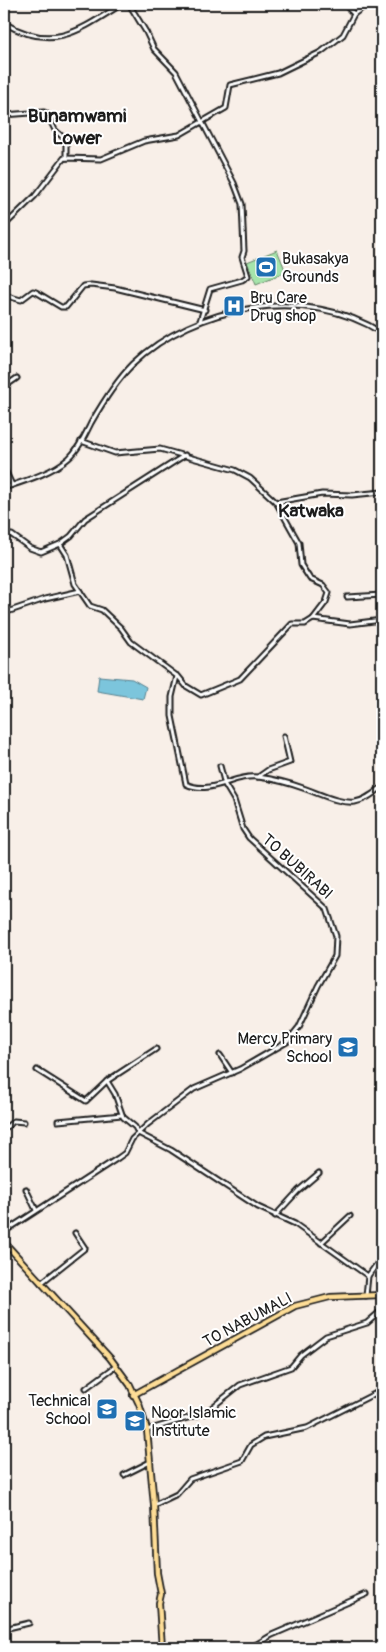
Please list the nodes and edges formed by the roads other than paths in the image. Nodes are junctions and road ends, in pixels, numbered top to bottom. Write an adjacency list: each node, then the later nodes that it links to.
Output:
1 (122, 4): 6 (street)
2 (129, 4): 8 (street)
3 (344, 4): 5 (street)
4 (368, 4): 5 (street)
5 (354, 14): 8 (street)
6 (4, 23)
7 (4, 115): 9 (street)
8 (202, 121): 9 (street); 12 (street)
9 (66, 158): 10 (street)
10 (4, 226)
11 (4, 295): 12 (street)
12 (205, 310): 13 (street)
13 (200, 322): 14 (street); 17 (street)
14 (382, 333)
15 (17, 378): 16 (street)
16 (4, 387)
17 (81, 441): 18 (street); 20 (street)
18 (185, 455): 23 (street); 25 (street)
19 (4, 468): 20 (street)
20 (12, 485): 21 (street)
21 (4, 488)
22 (382, 492): 23 (street)
23 (276, 502): 30 (street)
24 (4, 535): 25 (street)
25 (60, 544): 26 (street)
26 (80, 592): 29 (street); 32 (street)
27 (382, 595): 28 (street)
28 (347, 597)
29 (4, 613)
30 (313, 619): 31 (street); 32 (street)
31 (382, 620)
32 (177, 676): 36 (street)
33 (284, 736): 35 (street)
34 (220, 766): 36 (street, TO BUBIRABI)
35 (258, 777): 36 (street); 37 (street)
36 (224, 785): 41 (street, TO BUBIRABI)
37 (382, 787)
38 (156, 1049): 42 (street)
39 (220, 1055): 41 (street)
40 (37, 1070): 42 (street)
41 (232, 1073): 47 (street, TO BUBIRABI)
42 (107, 1081): 43 (street)
43 (122, 1115): 44 (street); 47 (street)
44 (58, 1121)
45 (24, 1122): 46 (street)
46 (4, 1129)
47 (138, 1133): 50 (street, TO BUBIRABI); 51 (street)
48 (319, 1173): 51 (street)
49 (26, 1189): 50 (street)
50 (36, 1210): 53 (street, TO BUBIRABI)
51 (275, 1216): 56 (street)
52 (350, 1216): 56 (street)
53 (4, 1232)
54 (74, 1233): 59 (street)
55 (4, 1242): 59 (main road)
56 (320, 1243): 58 (street)
57 (382, 1257): 58 (street)
58 (368, 1276): 61 (street)
59 (42, 1283): 63 (main road)
60 (382, 1295): 61 (main road, TO NABUMALI)
61 (366, 1296): 66 (main road, TO NABUMALI)
62 (382, 1310): 67 (street)
63 (116, 1366): 64 (street); 66 (main road)
64 (86, 1388)
65 (382, 1390): 70 (street)
66 (133, 1395): 67 (main road)
67 (147, 1430): 68 (main road)
68 (150, 1462): 69 (street); 70 (main road)
69 (124, 1475)
70 (154, 1506): 74 (main road)
71 (367, 1594): 75 (street)
72 (29, 1623): 73 (street)
73 (4, 1629)
74 (162, 1648)
75 (250, 1648)

